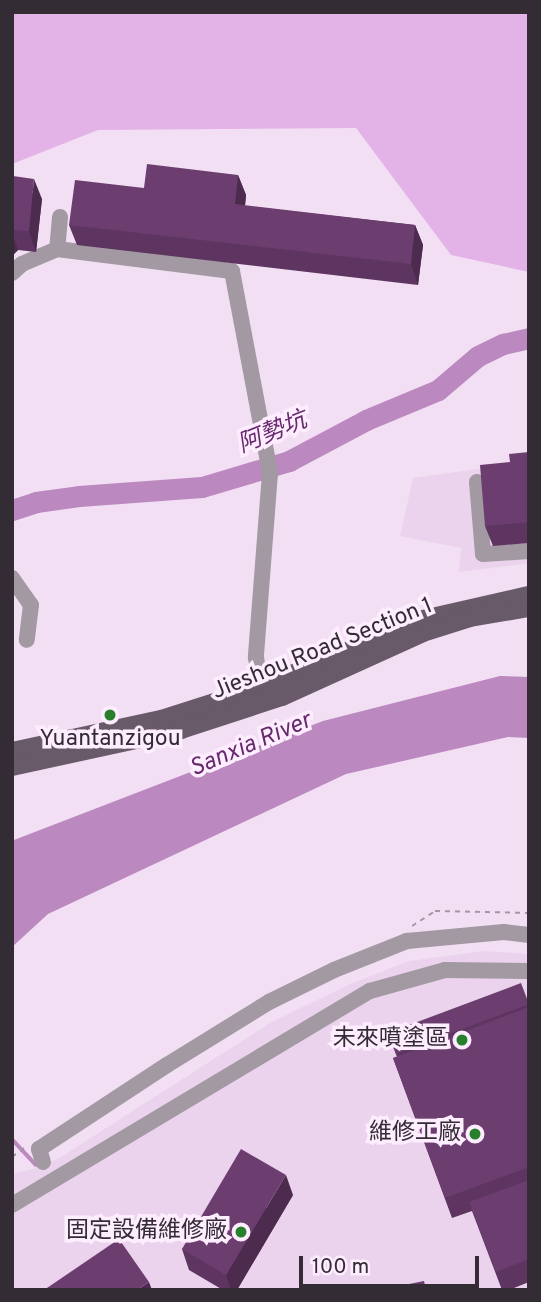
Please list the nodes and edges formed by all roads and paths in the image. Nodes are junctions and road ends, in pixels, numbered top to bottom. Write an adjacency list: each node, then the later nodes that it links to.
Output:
1 (60, 217): 2 (lane)
2 (57, 249): 3 (lane); 10 (lane)
3 (12, 273)
4 (477, 482): 5 (lane)
5 (529, 551)
6 (12, 578): 9 (lane)
7 (529, 595): 10 (main road, Jieshou Road Section 1)
8 (529, 608): 10 (main road, Jieshou Road Section 1)
9 (27, 640)
10 (261, 695): 11 (main road, Jieshou Road Section 1)
11 (15, 758)
12 (529, 935): 16 (lane)
13 (529, 971): 17 (lane)
14 (26, 1147): 15 (path)
15 (12, 1157)
16 (43, 1162)
17 (12, 1205)

